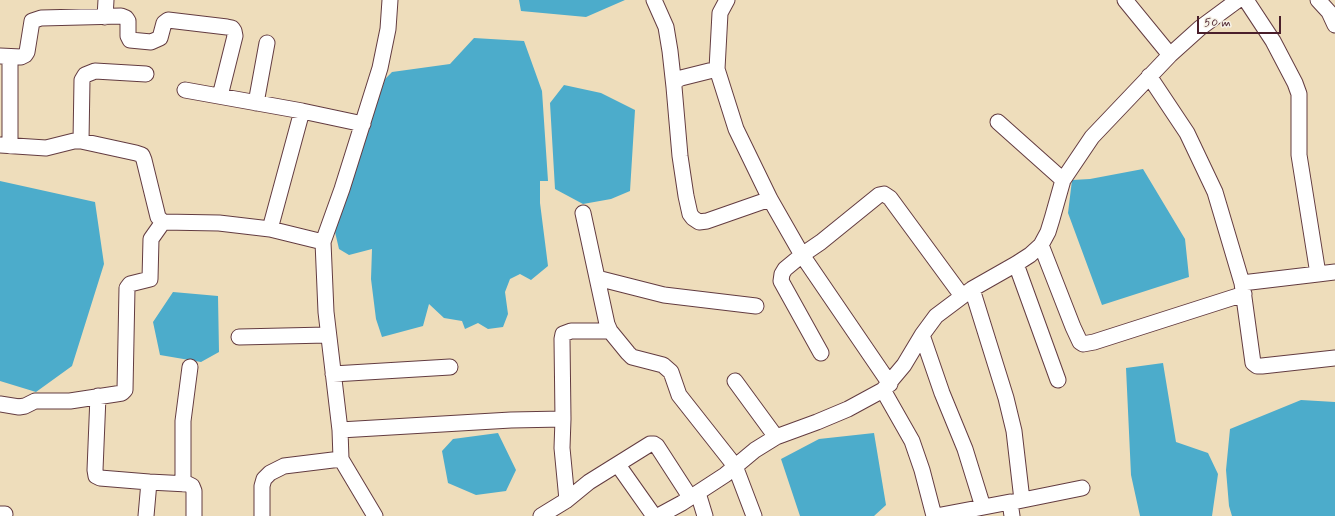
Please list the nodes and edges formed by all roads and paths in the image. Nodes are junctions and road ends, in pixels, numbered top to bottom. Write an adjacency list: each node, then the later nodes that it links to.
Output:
1 (106, 0): 9 (street)
2 (390, 0): 23 (street)
3 (654, 0): 17 (street)
4 (727, 0): 14 (street)
5 (1125, 0): 12 (street)
6 (1238, 0): 12 (street)
7 (1246, 0): 36 (street)
8 (1318, 0): 10 (street)
9 (105, 17): 13 (street); 19 (street)
10 (1335, 25)
11 (267, 43): 20 (street)
12 (1170, 55): 16 (street)
13 (5, 57): 25 (street)
14 (717, 69): 17 (street); 27 (street)
15 (146, 74): 24 (street)
16 (1150, 76): 26 (street); 38 (street)
17 (674, 87): 27 (street)
18 (185, 90): 19 (street)
19 (220, 96): 20 (street)
20 (256, 103): 21 (street)
21 (302, 111): 23 (street); 30 (street)
22 (998, 122): 26 (street)
23 (362, 124): 31 (street)
24 (81, 141): 25 (street); 29 (street)
25 (5, 146)
26 (1063, 180): 32 (street)
27 (770, 199): 33 (street)
28 (583, 212): 37 (street)
29 (163, 222): 30 (street); 53 (street)
30 (270, 229): 31 (street)
31 (323, 242): 42 (street)
32 (1041, 245): 34 (street); 38 (street)
33 (802, 255): 39 (street); 45 (street); 52 (street)
34 (1016, 264): 39 (street); 50 (street)
35 (1335, 272): 36 (street)
36 (1318, 274): 38 (street)
37 (597, 278): 40 (street); 41 (street)
38 (1243, 289): 46 (street)
39 (967, 293): 43 (street); 66 (street)
40 (756, 306)
41 (610, 331): 55 (street); 60 (street)
42 (328, 335): 44 (street); 49 (street)
43 (922, 335): 52 (street); 67 (street)
44 (239, 337)
45 (821, 353)
46 (1335, 358)
47 (190, 367): 62 (street)
48 (450, 367): 49 (street)
49 (333, 374): 56 (street)
50 (1058, 380)
51 (735, 381): 57 (street)
52 (886, 387): 57 (street); 77 (street)
53 (98, 396): 54 (street); 61 (street)
54 (0, 404)
55 (563, 419): 56 (street); 65 (street)
56 (340, 430): 58 (street)
57 (776, 437): 60 (street)
58 (341, 459): 70 (street); 71 (street)
59 (618, 465): 64 (street); 65 (street); 73 (street)
60 (736, 466): 64 (street); 76 (street)
61 (149, 482): 62 (street); 68 (street)
62 (183, 484): 69 (street)
63 (1082, 488): 66 (street)
64 (694, 495): 74 (street); 75 (street)
65 (567, 500): 72 (street)
66 (1015, 506): 67 (street)
67 (983, 507): 77 (street)
68 (146, 516)
69 (194, 516)
70 (262, 516)
71 (375, 516)
72 (541, 516)
73 (654, 516)
74 (658, 516)
75 (705, 516)
76 (754, 516)
77 (935, 516)

